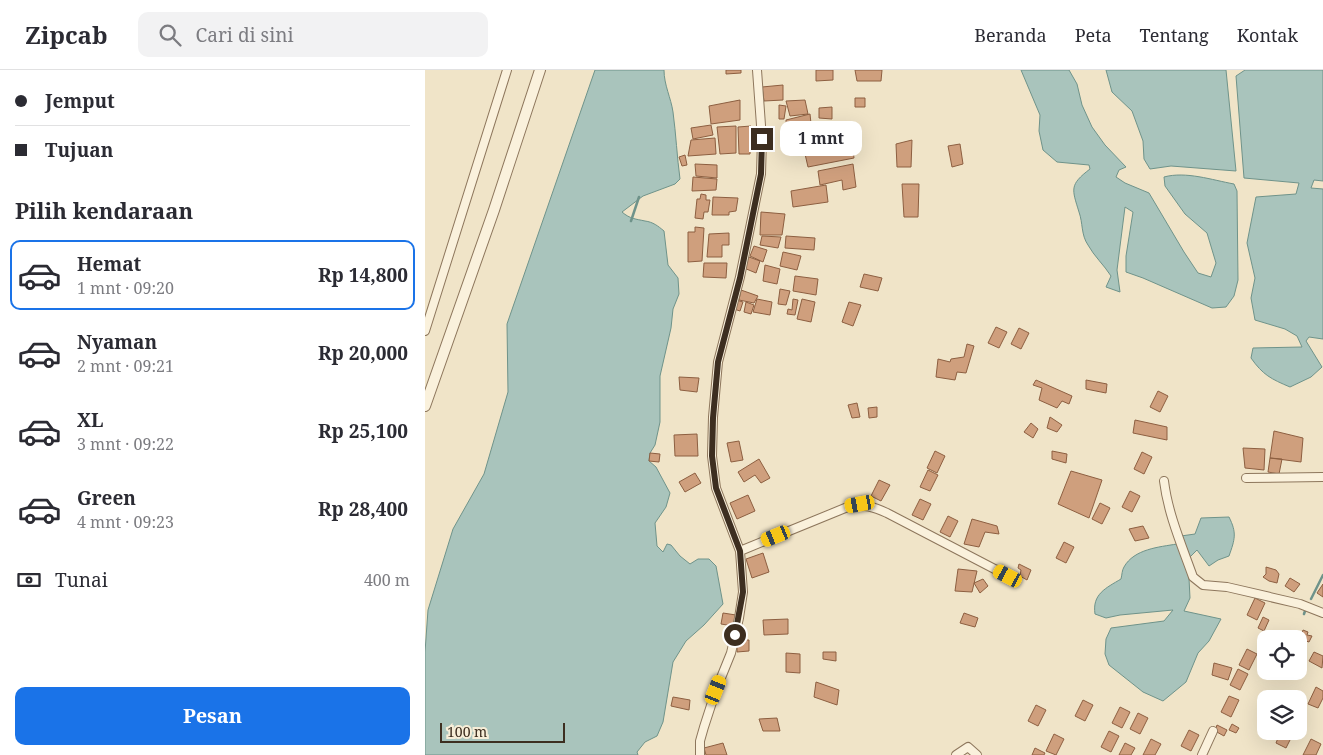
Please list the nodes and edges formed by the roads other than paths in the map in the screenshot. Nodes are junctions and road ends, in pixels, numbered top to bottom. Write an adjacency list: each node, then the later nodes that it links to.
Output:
1 (507, 70): 4 (street)
2 (540, 70): 5 (street)
3 (757, 70): 9 (street)
4 (425, 331)
5 (425, 406)
6 (1323, 477): 7 (street)
7 (1247, 478)
8 (1164, 481): 11 (street)
9 (740, 551): 10 (street); 13 (street)
10 (1008, 576)
11 (1323, 613)
12 (1213, 731): 16 (street)
13 (700, 755)
14 (956, 755): 15 (street)
15 (977, 755)
16 (1202, 755)

